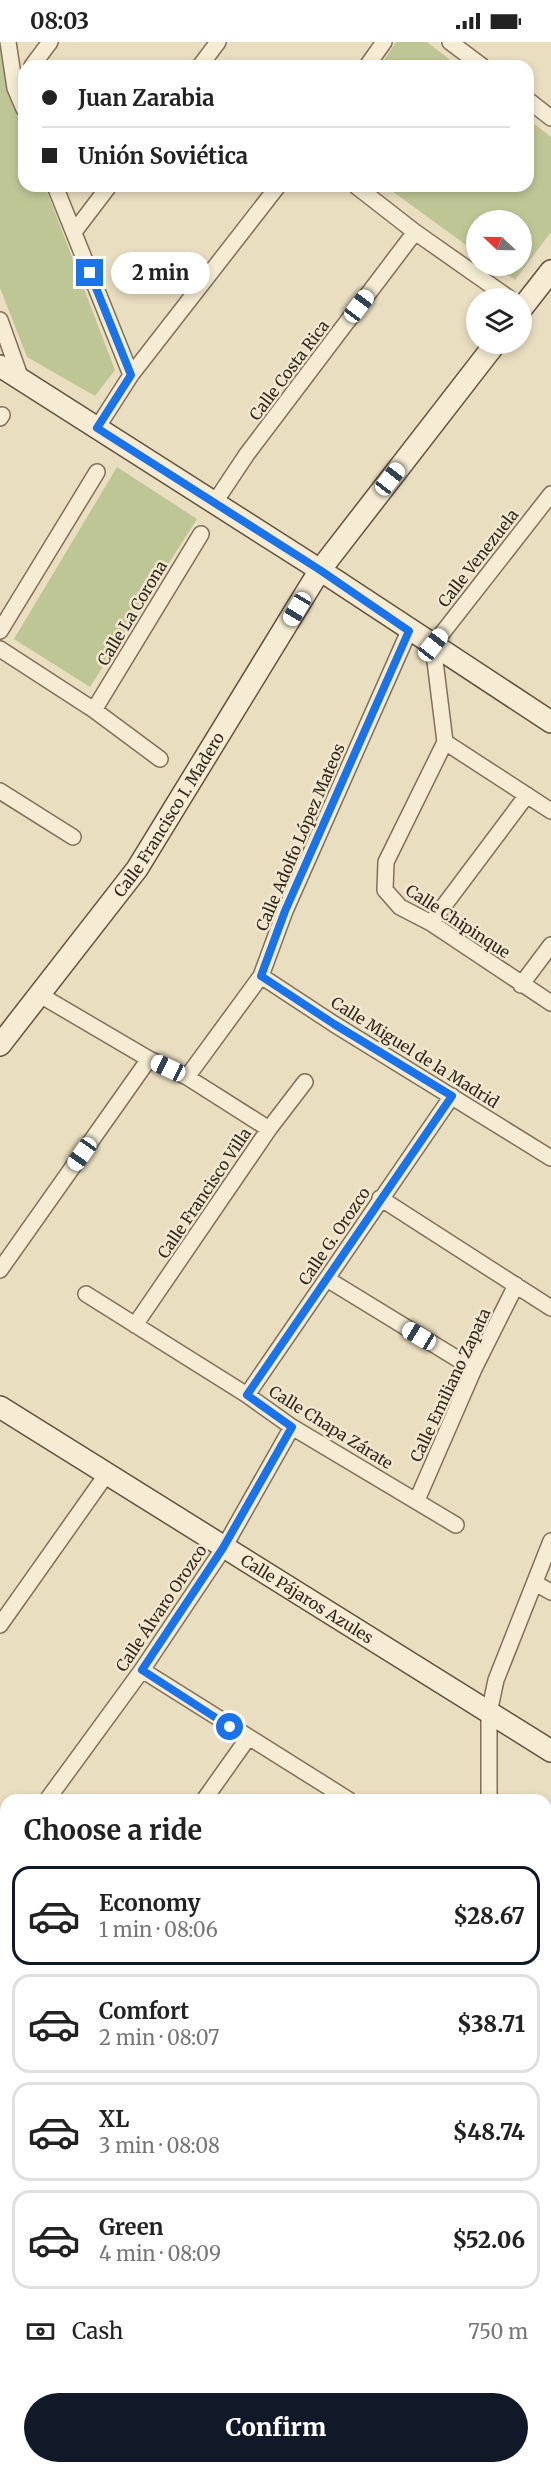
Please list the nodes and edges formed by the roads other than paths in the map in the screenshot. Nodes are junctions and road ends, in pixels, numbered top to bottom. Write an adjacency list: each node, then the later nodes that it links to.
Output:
1 (8, 42): 10 (street)
2 (50, 42): 6 (street)
3 (218, 42): 7 (street)
4 (384, 42): 8 (street)
5 (450, 42): 9 (street)
6 (36, 60)
7 (204, 60)
8 (371, 60)
9 (474, 60)
10 (18, 75)
11 (534, 105): 12 (street)
12 (551, 118)
13 (57, 192): 17 (street)
14 (104, 192): 17 (street)
15 (274, 192): 25 (street)
16 (364, 192): 18 (street)
17 (74, 232): 25 (street)
18 (415, 232): 20 (street); 30 (street, Calle Costa Rica)
19 (551, 271): 21 (street)
20 (495, 288)
21 (532, 295)
22 (0, 320): 26 (street)
23 (487, 354): 32 (street, Calle Francisco I. Madero)
24 (0, 366): 26 (street)
25 (131, 375): 27 (street)
26 (21, 379): 27 (street)
27 (97, 428): 30 (street)
28 (98, 472): 33 (street)
29 (551, 494): 35 (street, Calle Venezuela)
30 (215, 502): 32 (street)
31 (201, 534): 37 (street, Calle La Corona)
32 (320, 570): 34 (street); 49 (street, Calle Francisco I. Madero)
33 (0, 631)
34 (409, 631): 35 (street); 47 (street, Calle Adolfo López Mateos)
35 (433, 645): 38 (street); 39 (street)
36 (0, 649): 37 (street)
37 (94, 710): 40 (street)
38 (549, 717)
39 (445, 742): 42 (street); 45 (street, Calle Chipinque)
40 (160, 759)
41 (0, 790): 44 (street)
42 (526, 795): 43 (street); 45 (street)
43 (551, 811)
44 (73, 837)
45 (430, 923): 48 (street, Calle Chipinque)
46 (551, 945): 48 (street)
47 (261, 976): 53 (street, Calle Adolfo López Mateos); 55 (street, Calle Miguel de la Madrid)
48 (521, 985): 50 (street, Calle Chipinque)
49 (40, 995): 51 (street, Calle Francisco I. Madero); 52 (street)
50 (551, 1003)
51 (0, 1045)
52 (149, 1059): 53 (street); 59 (street)
53 (187, 1077): 56 (street)
54 (305, 1082): 56 (street, Calle Francisco Villa)
55 (452, 1096): 57 (street, Calle Miguel de la Madrid); 58 (street, Calle G. Orozco)
56 (269, 1130): 64 (street, Calle Francisco Villa)
57 (551, 1158)
58 (380, 1198): 60 (street, Calle G. Orozco); 61 (street)
59 (0, 1270)
60 (327, 1280): 65 (street); 66 (street, Calle G. Orozco)
61 (516, 1285): 63 (street); 65 (street, Calle Emiliano Zapata)
62 (86, 1294): 64 (street, Calle Chapa Zárate)
63 (551, 1308)
64 (135, 1325): 66 (street, Calle Chapa Zárate)
65 (474, 1369): 70 (street, Calle Emiliano Zapata)
66 (247, 1395): 68 (street, Calle Chapa Zárate)
67 (0, 1407): 69 (street, Calle Pájaros Azules)
68 (292, 1427): 70 (street, Calle Chapa Zárate); 73 (street, Calle Álvaro Orozco)
69 (106, 1475): 73 (street, Calle Pájaros Azules); 76 (street)
70 (417, 1500): 71 (street, Calle Chapa Zárate)
71 (456, 1525)
72 (551, 1541): 74 (street)
73 (223, 1548): 77 (street, Calle Álvaro Orozco); 78 (street, Calle Pájaros Azules)
74 (535, 1583): 75 (street); 78 (street)
75 (551, 1592)
76 (0, 1625)
77 (142, 1670): 79 (street); 81 (street, Calle Álvaro Orozco)
78 (489, 1713): 80 (street, Calle Pájaros Azules); 84 (street)
79 (248, 1738): 82 (street); 83 (street)
80 (551, 1752)
81 (51, 1794)
82 (208, 1794)
83 (339, 1794)
84 (489, 1794)

